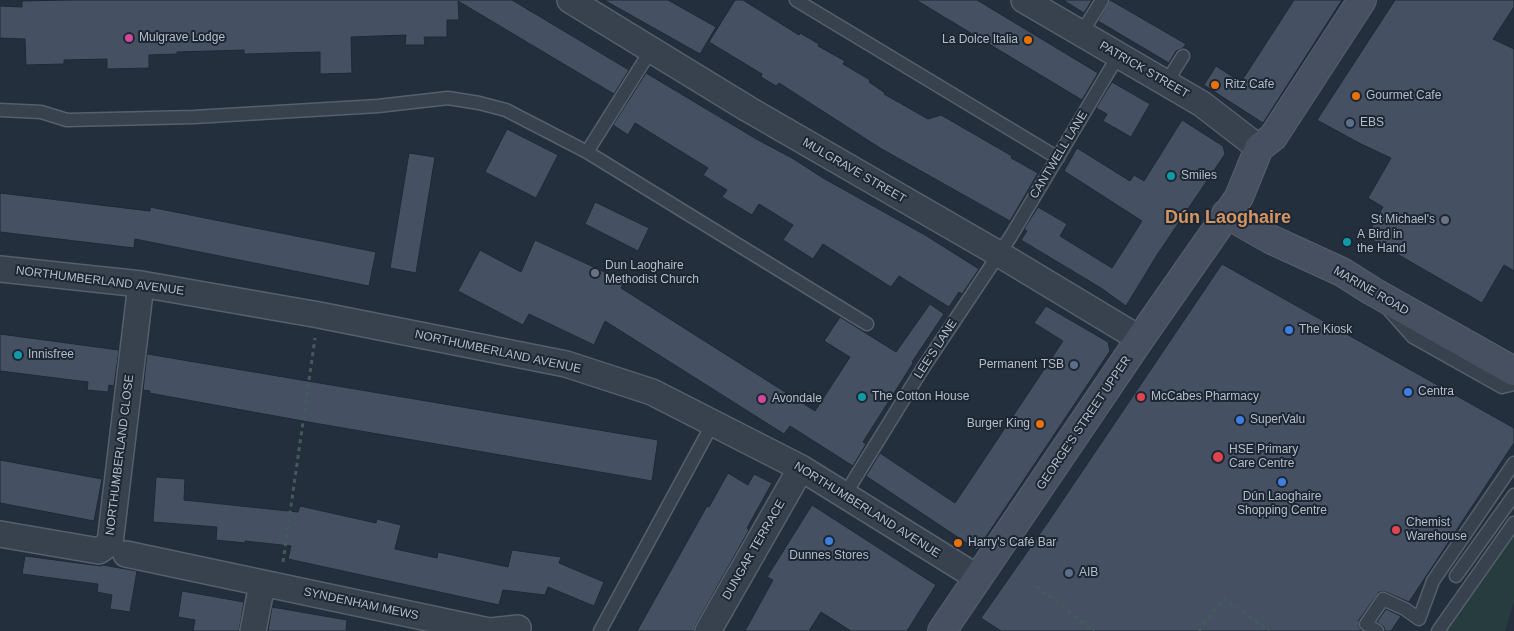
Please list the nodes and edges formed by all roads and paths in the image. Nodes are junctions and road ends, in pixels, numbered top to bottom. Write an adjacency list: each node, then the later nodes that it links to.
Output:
1 (570, 0): 7 (street, MULGRAVE STREET)
2 (796, 0): 14 (lane)
3 (1024, 0): 6 (street, PATRICK STREET)
4 (1102, 0): 6 (lane)
5 (1362, 0): 12 (main road)
6 (1080, 34): 8 (street, PATRICK STREET)
7 (651, 50): 13 (lane); 16 (street, MULGRAVE STREET)
8 (1118, 56): 10 (street, PATRICK STREET); 14 (lane, CANTWELL LANE)
9 (1183, 56): 10 (lane)
10 (1166, 83): 12 (street, PATRICK STREET)
11 (0, 110): 13 (lane)
12 (1259, 148): 15 (main road, GEORGE'S STREET UPPER)
13 (587, 152): 21 (lane)
14 (1058, 158): 16 (lane, CANTWELL LANE)
15 (1226, 214): 19 (main road, MARINE ROAD); 22 (main road, GEORGE'S STREET UPPER)
16 (999, 254): 22 (street, MULGRAVE STREET); 29 (lane, LEE'S LANE)
17 (0, 269): 18 (street, NORTHUMBERLAND AVENUE)
18 (140, 284): 20 (street, NORTHUMBERLAND AVENUE); 31 (street, NORTHUMBERLAND CLOSE)
19 (1372, 291): 23 (main road, MARINE ROAD); 24 (lane)
20 (319, 315): 25 (street, NORTHUMBERLAND AVENUE); 35 (path)
21 (867, 324)
22 (1140, 339): 34 (main road, GEORGE'S STREET UPPER)
23 (1514, 371)
24 (1514, 384)
25 (713, 424): 27 (street, NORTHUMBERLAND AVENUE); 40 (lane)
26 (1514, 463): 46 (lane)
27 (801, 468): 29 (street, NORTHUMBERLAND AVENUE); 41 (street, DUNGAR TERRACE)
28 (1514, 495): 33 (lane)
29 (844, 496): 34 (street, NORTHUMBERLAND AVENUE)
30 (1514, 523): 47 (lane)
31 (0, 534)
32 (126, 554): 35 (street, SYNDENHAM MEWS)
33 (1456, 576)
34 (978, 578): 42 (main road, GEORGE'S STREET UPPER)
35 (271, 585): 38 (street); 39 (street, SYNDENHAM MEWS)
36 (1036, 586): 43 (path)
37 (518, 628): 39 (street, SYNDENHAM MEWS)
38 (253, 631)
39 (490, 631)
40 (600, 631)
41 (708, 631)
42 (942, 631)
43 (1094, 631)
44 (1200, 631): 45 (path)
45 (1269, 631)
46 (1377, 631)
47 (1438, 631)

